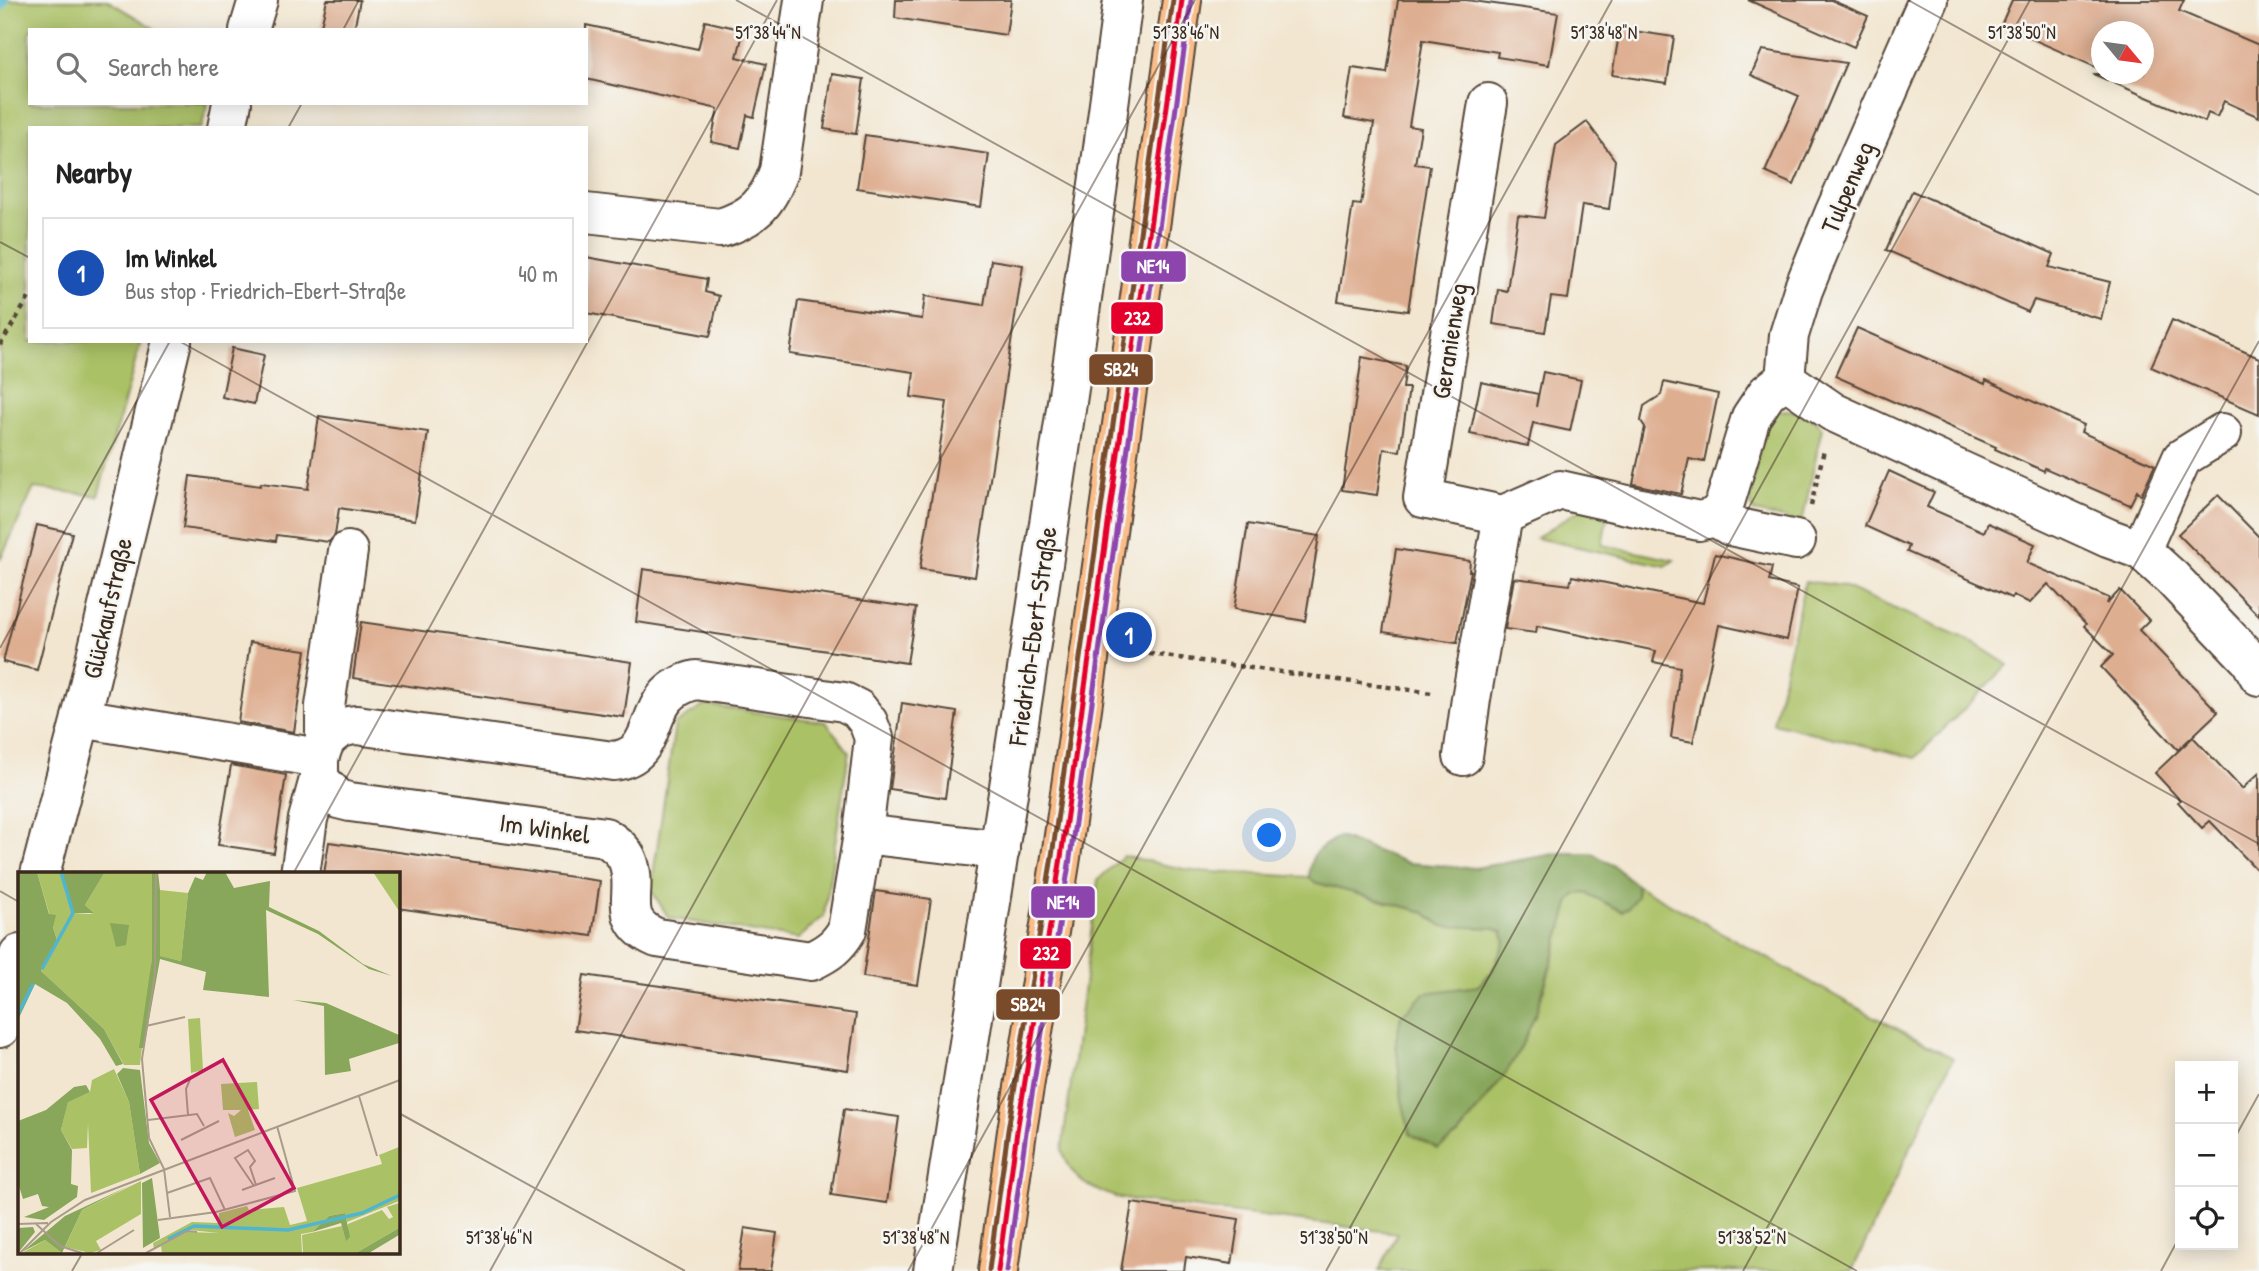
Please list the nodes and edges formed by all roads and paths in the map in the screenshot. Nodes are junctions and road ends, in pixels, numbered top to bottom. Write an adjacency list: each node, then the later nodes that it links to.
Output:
1 (258, 0): 6 (street)
2 (804, 0): 10 (street)
3 (1123, 0): 29 (street, Friedrich-Ebert-Straße)
4 (1182, 0): 35 (main road)
5 (1928, 0): 14 (street, Tulpenweg)
6 (250, 28)
7 (1488, 103): 17 (street, Geranienweg)
8 (232, 105): 9 (street)
9 (227, 126)
10 (588, 212)
11 (28, 299): 13 (path)
12 (172, 343): 25 (street, Glückaufstraße)
13 (0, 345)
14 (1784, 379): 15 (street); 18 (street)
15 (1833, 412): 19 (path); 20 (street)
16 (2222, 433): 20 (street)
17 (1503, 516): 18 (street); 24 (street)
18 (1707, 519): 19 (street)
19 (1796, 540)
20 (2141, 550): 23 (street)
21 (348, 551): 27 (street)
22 (1126, 650): 24 (path)
23 (2259, 676)
24 (1471, 699): 26 (street)
25 (80, 718): 27 (street); 30 (street, Glückaufstraße)
26 (1463, 756)
27 (321, 760): 28 (street, Im Winkel); 28 (street, Im Winkel); 31 (street)
28 (863, 834): 29 (street)
29 (1000, 850): 34 (street, Friedrich-Ebert-Straße)
30 (41, 872)
31 (300, 872)
32 (18, 958): 33 (street)
33 (0, 1028)
34 (933, 1271)
35 (998, 1271)

